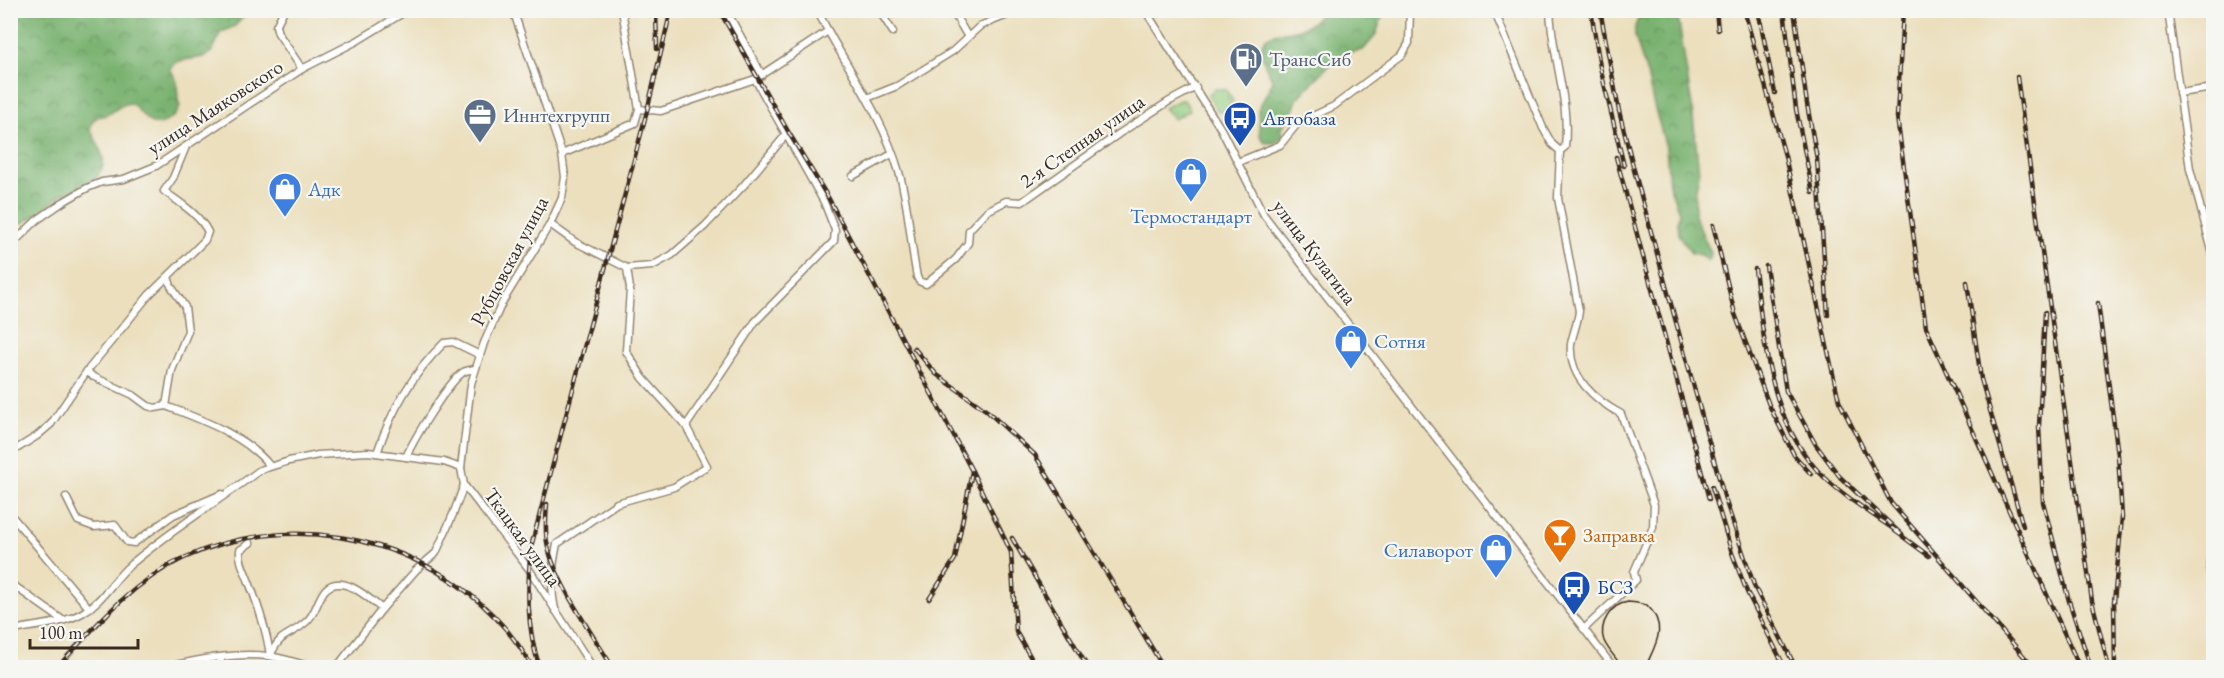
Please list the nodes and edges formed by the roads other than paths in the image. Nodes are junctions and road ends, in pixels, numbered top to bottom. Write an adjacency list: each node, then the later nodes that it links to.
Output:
1 (284, 10): 18 (street)
2 (408, 10): 18 (street, улица Маяковского)
3 (513, 10): 29 (street, Рубцовская улица)
4 (622, 10): 25 (street)
5 (726, 10): 19 (street)
6 (817, 10): 15 (street, 2-я Степная улица)
7 (879, 10): 16 (street)
8 (952, 10): 17 (street)
9 (1020, 10): 17 (street)
10 (1145, 10): 21 (street, улица Кулагина)
11 (1410, 10): 31 (street)
12 (1494, 10): 28 (street)
13 (1550, 10): 28 (street)
14 (2168, 10): 23 (street)
15 (828, 32): 19 (street); 24 (street, 2-я Степная улица)
16 (893, 32)
17 (968, 37): 24 (street)
18 (302, 69): 27 (street, улица Маяковского)
19 (762, 75): 20 (street)
20 (755, 80): 25 (street); 26 (street)
21 (1196, 87): 30 (street, 2-я Степная улица); 31 (street, улица Кулагина)
22 (2214, 88): 23 (street)
23 (2179, 93): 35 (street)
24 (867, 98): 30 (street, 2-я Степная улица)
25 (639, 109): 29 (street)
26 (785, 136): 36 (street); 42 (street)
27 (185, 148): 34 (street, улица Маяковского); 37 (street)
28 (1560, 151): 60 (street)
29 (562, 154): 33 (street, Рубцовская улица)
30 (892, 154): 32 (street)
31 (1238, 162): 60 (street, улица Кулагина)
32 (852, 176)
33 (550, 224): 36 (street); 38 (street, Рубцовская улица)
34 (10, 246)
35 (2214, 258)
36 (627, 268): 42 (street)
37 (168, 277): 40 (street); 41 (street)
38 (480, 355): 39 (street, Рубцовская улица); 44 (street, Рубцовская улица)
39 (476, 369): 45 (street); 47 (street, Рубцовская улица)
40 (87, 371): 41 (street); 43 (street)
41 (166, 406): 46 (street)
42 (686, 426): 58 (street, Ткацкая улица)
43 (10, 453)
44 (377, 453): 45 (street); 46 (street)
45 (406, 457): 47 (street)
46 (270, 465): 49 (street)
47 (461, 468): 48 (street, Рубцовская улица)
48 (464, 485): 57 (street); 58 (street, Ткацкая улица)
49 (230, 491): 50 (street); 56 (street)
50 (66, 497)
51 (10, 514): 56 (street)
52 (2214, 529): 55 (street)
53 (250, 543): 62 (street)
54 (10, 583): 59 (street)
55 (2214, 588)
56 (89, 608): 59 (street)
57 (382, 609): 62 (street); 67 (street)
58 (555, 610): 68 (street, Ткацкая улица)
59 (61, 619): 61 (street)
60 (1584, 629): 69 (street, улица Кулагина)
61 (10, 631)
62 (270, 656): 63 (street); 66 (street)
63 (222, 657): 64 (street); 65 (street)
64 (163, 668)
65 (218, 668)
66 (318, 668)
67 (336, 668)
68 (593, 668)
69 (1614, 668)

